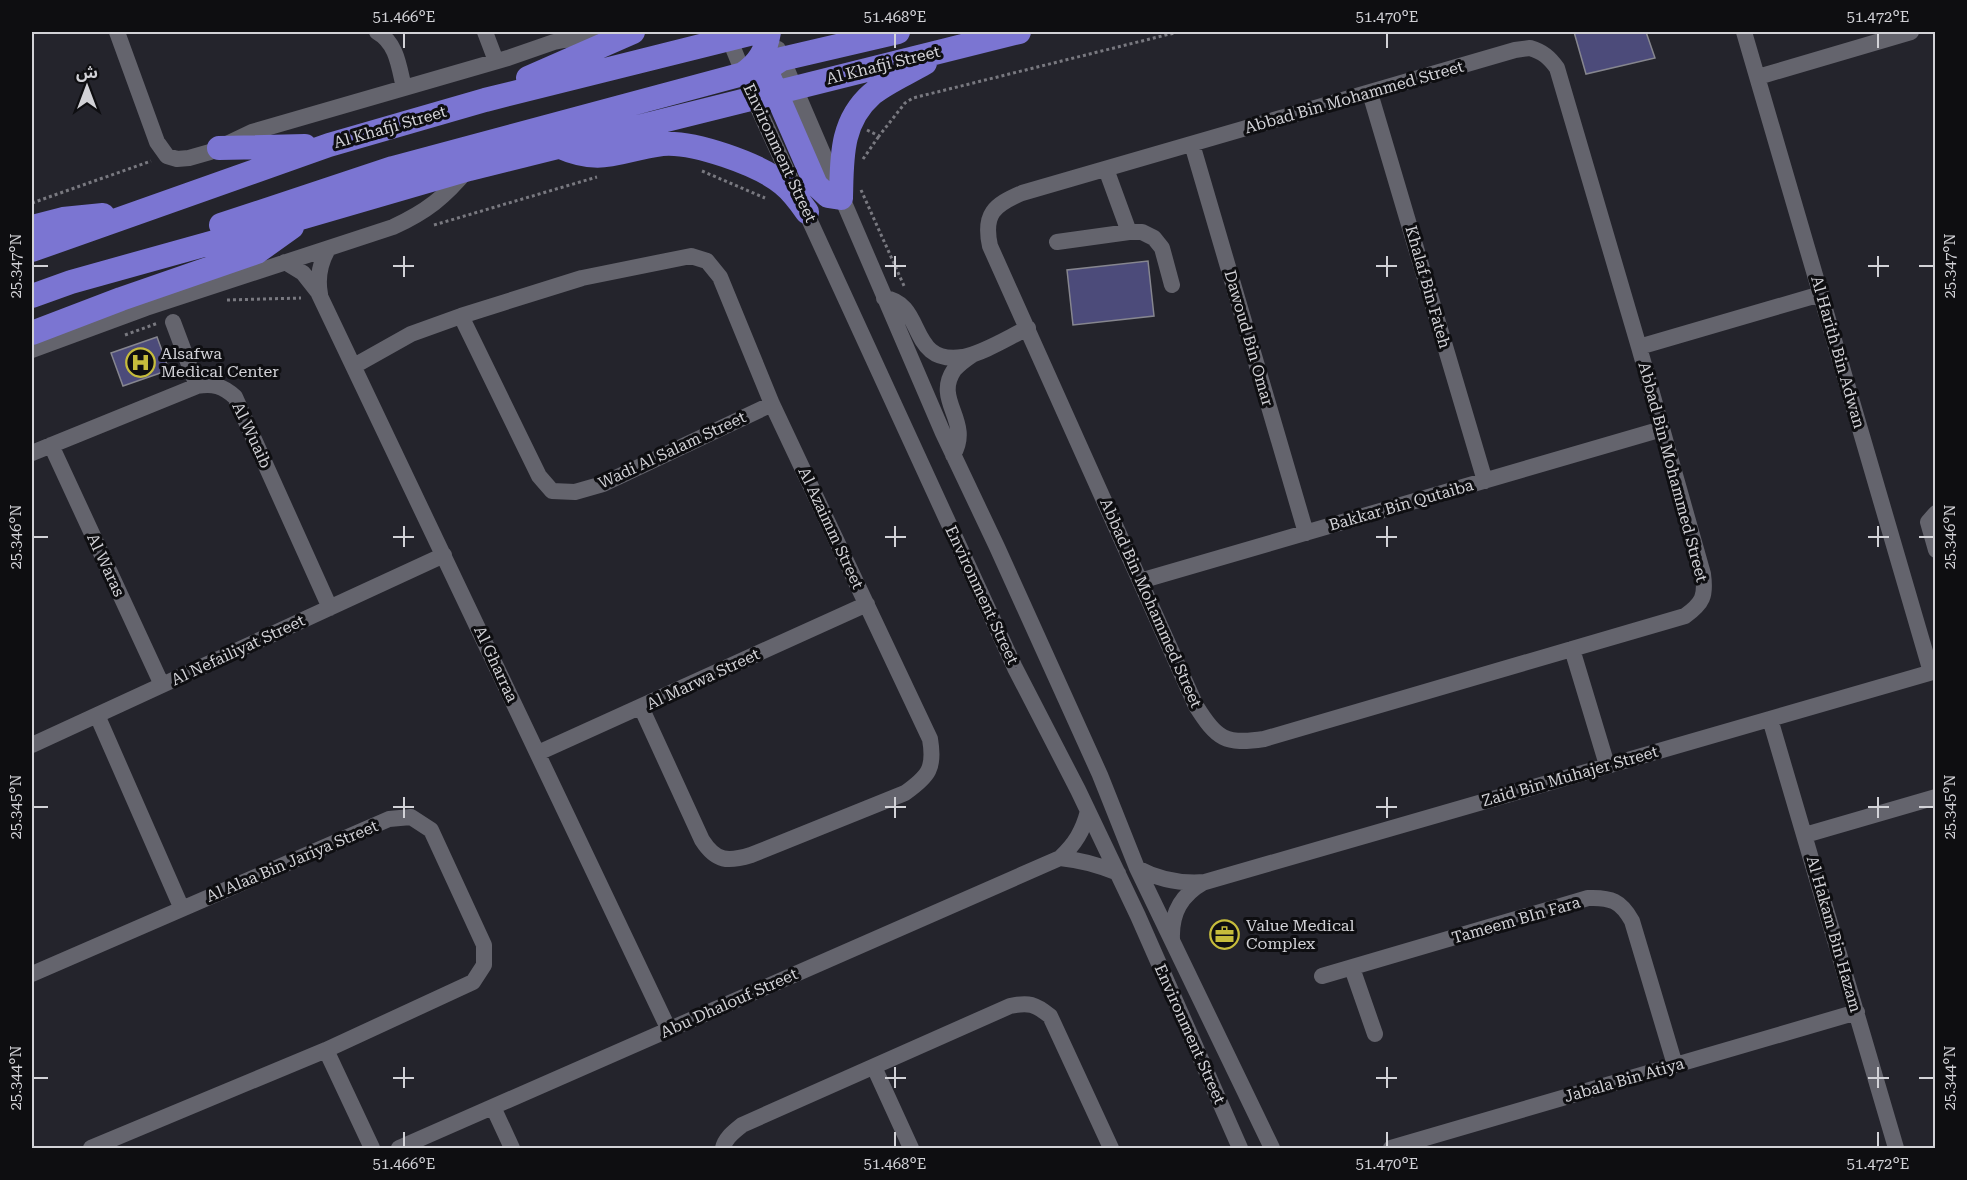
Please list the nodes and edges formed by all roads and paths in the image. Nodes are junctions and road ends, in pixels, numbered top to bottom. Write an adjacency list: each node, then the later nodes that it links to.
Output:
1 (120, 32): 27 (street)
2 (377, 32): 18 (street)
3 (485, 32): 15 (street)
4 (633, 32): 13 (highway)
5 (757, 32): 12 (highway, Al Khafji Street)
6 (770, 32): 16 (highway)
7 (898, 32): 16 (highway)
8 (1018, 32): 14 (highway, Al Khafji Street)
9 (1178, 32): 22 (path)
10 (1744, 32): 17 (street, Al Harith Bin Adwan)
11 (1911, 32): 17 (street)
12 (729, 38): 16 (highway); 20 (highway, Al Khafji Street)
13 (604, 44): 15 (street, Al Khafji Street); 20 (highway)
14 (948, 50): 16 (highway, Al Khafji Street); 21 (highway)
15 (496, 61): 18 (street, Al Khafji Street)
16 (768, 77): 25 (highway, Al Khafji Street); 33 (highway); 37 (street, Environment Street); 46 (highway)
17 (1758, 77): 49 (street, Al Harith Bin Adwan)
18 (404, 88): 26 (street, Al Khafji Street)
19 (1370, 93): 23 (street, Abbad Bin Mohammed Street); 59 (street, Abbad Bin Mohammed Street); 69 (street, Khalaf Bin Fateh)
20 (485, 100): 24 (highway, Al Khafji Street)
21 (849, 122): 22 (path); 33 (highway)
22 (879, 136): 28 (path)
23 (1192, 144): 31 (street, Abbad Bin Mohammed Street); 71 (street, Dawoud Bin Omar)
24 (328, 145): 26 (highway); 36 (highway, Al Khafji Street)
25 (558, 146): 30 (highway, Al Khafji Street); 37 (highway)
26 (219, 148): 27 (street, Al Khafji Street)
27 (167, 156): 35 (path)
28 (859, 165)
29 (696, 168): 34 (path)
30 (469, 169): 38 (highway, Al Khafji Street); 43 (street)
31 (1106, 169): 41 (street); 56 (street, Abbad Bin Mohammed Street)
32 (597, 177): 39 (path)
33 (849, 190): 48 (path); 52 (street, Environment Street)
34 (767, 199)
35 (32, 203)
36 (138, 212): 40 (highway); 44 (highway, Al Khafji Street)
37 (807, 212): 87 (street, Environment Street)
38 (304, 218): 46 (highway, Al Khafji Street); 57 (highway)
39 (429, 226)
40 (32, 227)
41 (1129, 231): 42 (street); 47 (street)
42 (1057, 242)
43 (328, 249): 45 (street); 51 (street, Al Gharraa)
44 (32, 250)
45 (285, 262): 51 (street, Al Gharraa); 60 (street)
46 (70, 282): 50 (highway, Al Khafji Street)
47 (1172, 285)
48 (905, 289)
49 (1821, 294): 59 (street, Abbad Bin Mohammed Street); 78 (street, Al Harith Bin Adwan)
50 (32, 296)
51 (321, 298): 53 (path); 62 (street, Al Gharraa)
52 (884, 298): 61 (street); 68 (street, Environment Street)
53 (224, 300)
54 (461, 316): 62 (street, Al Azaimm Street); 64 (street, Al Azaimm Street); 64 (street, Wadi Al Salam Street)
55 (166, 322): 58 (path); 63 (street)
56 (1028, 328): 61 (street); 74 (street, Abbad Bin Mohammed Street)
57 (32, 333)
58 (117, 338)
59 (1640, 347): 65 (street, Abbad Bin Mohammed Street)
60 (32, 350)
61 (972, 355): 68 (street)
62 (354, 366): 73 (street, Al Gharraa)
63 (197, 386): 66 (street, Al Wuaib); 76 (street, Al Wuaib)
64 (772, 404): 75 (street, Al Azaimm Street)
65 (1662, 429): 69 (street, Bakkar Bin Qutaiba); 77 (street, Abbad Bin Mohammed Street)
66 (51, 445): 67 (street, Al Wuaib); 79 (street, Al Waras)
67 (32, 453)
68 (953, 455): 90 (street, Environment Street)
69 (1485, 481): 71 (street, Bakkar Bin Qutaiba)
70 (1935, 513): 72 (street)
71 (1306, 533): 74 (street, Bakkar Bin Qutaiba)
72 (1935, 550)
73 (444, 555): 76 (street, Al Nefailiyat Street); 84 (street, Al Gharraa)
74 (1140, 581): 77 (street, Abbad Bin Mohammed Street)
75 (867, 604): 80 (street, Al Marwa Street); 80 (street, Al Azaimm Street)
76 (330, 608): 79 (street, Al Nefailiyat Street)
77 (1572, 649): 85 (street)
78 (1933, 671): 82 (street, Zaid Bin Muhajer Street)
79 (162, 685): 81 (street, Al Nefailiyat Street)
80 (641, 707): 84 (street, Al Marwa Street)
81 (97, 715): 83 (street, Al Nefailiyat Street); 93 (street)
82 (1770, 719): 85 (street, Zaid Bin Muhajer Street); 88 (street, Al Hakam Bin Hazam)
83 (32, 745)
84 (538, 753): 99 (street, Al Gharraa)
85 (1607, 765): 92 (street, Zaid Bin Muhajer Street)
86 (1935, 796): 88 (street)
87 (1088, 811): 89 (street, Abu Dhalouf Street); 91 (street, Environment Street)
88 (1804, 835): 98 (street, Al Hakam Bin Hazam)
89 (1060, 858): 91 (street); 99 (street, Abu Dhalouf Street)
90 (1137, 868): 92 (street, Zaid Bin Muhajer Street); 94 (street, Environment Street)
91 (1118, 873): 112 (street, Environment Street)
92 (1205, 882): 94 (street, Zaid Bin Muhajer Street)
93 (182, 909): 96 (street, Al Alaa Bin Jariya Street); 101 (street, Al Alaa Bin Jariya Street)
94 (1172, 940): 113 (street, Environment Street)
95 (1352, 968): 97 (street, Tameem BIn Fara); 100 (street); 102 (street, Tameem BIn Fara)
96 (32, 974)
97 (1322, 976)
98 (1857, 1012): 102 (street, Jabala Bin Atiya); 115 (street, Al Hakam Bin Hazam)
99 (669, 1030): 104 (street, Abu Dhalouf Street)
100 (1375, 1034)
101 (326, 1050): 105 (street, Al Alaa Bin Jariya Street); 106 (street)
102 (1675, 1065): 114 (street, Jabala Bin Atiya)
103 (874, 1067): 109 (street); 110 (street); 111 (street)
104 (493, 1107): 107 (street, Abu Dhalouf Street); 108 (street)
105 (91, 1149)
106 (372, 1149)
107 (399, 1149)
108 (512, 1149)
109 (723, 1149)
110 (911, 1149)
111 (1111, 1149)
112 (1240, 1149)
113 (1272, 1149)
114 (1391, 1149)
115 (1896, 1149)

